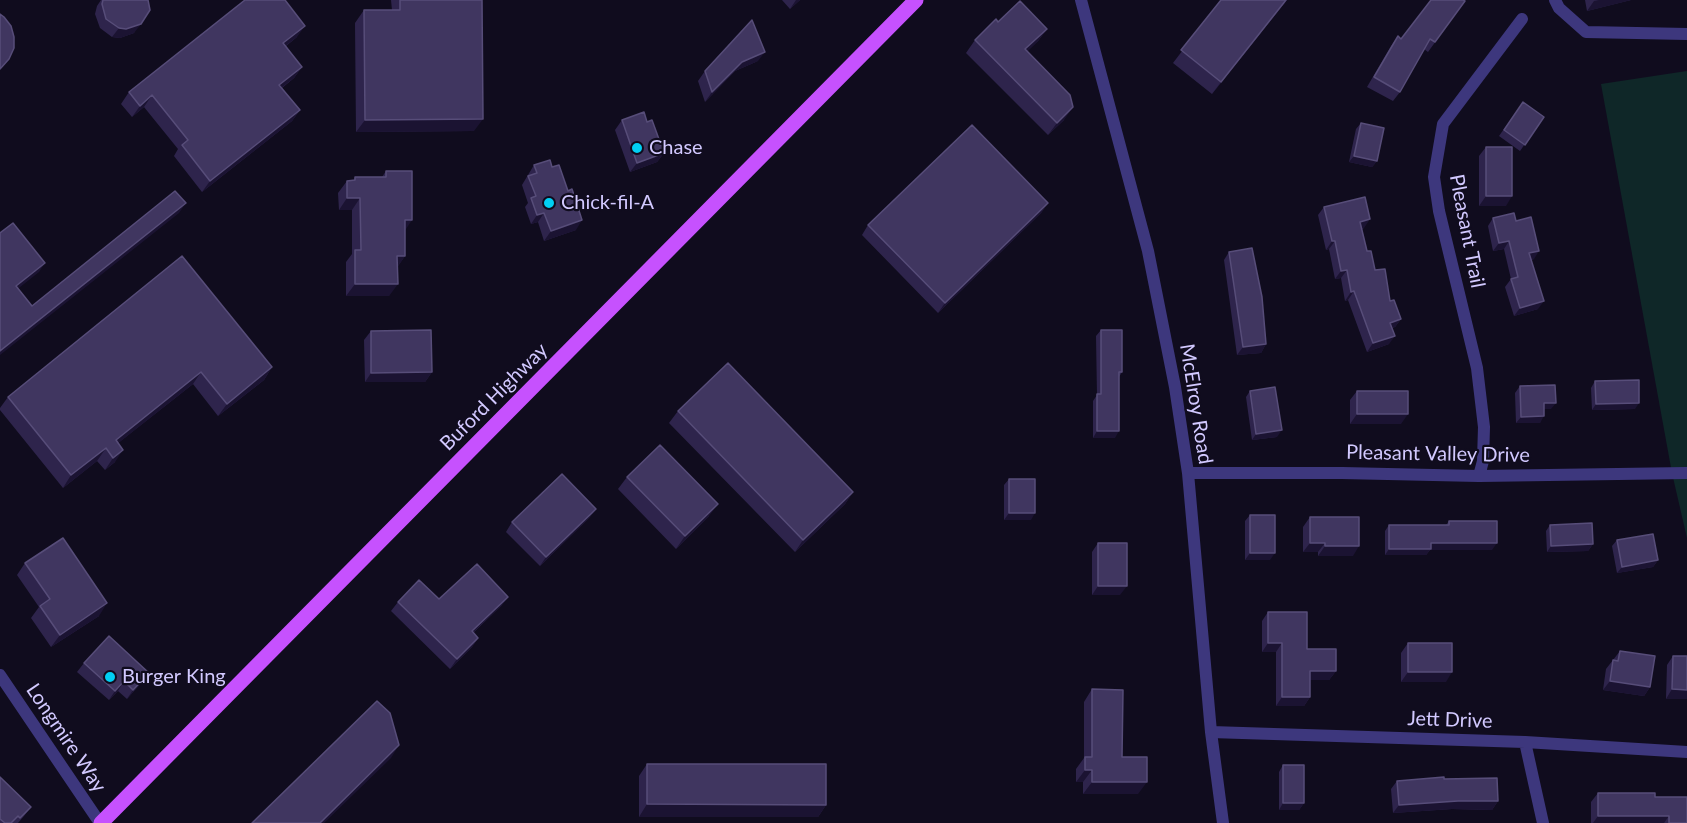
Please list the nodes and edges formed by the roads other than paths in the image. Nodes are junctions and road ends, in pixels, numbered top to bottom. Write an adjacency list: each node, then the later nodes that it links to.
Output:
1 (916, 0): 13 (main road, Buford Highway)
2 (1081, 0): 6 (street, McElroy Road)
3 (1554, 0): 5 (street)
4 (1522, 19): 8 (street, Pleasant Trail)
5 (1687, 34)
6 (1188, 473): 8 (street, Pleasant Valley Drive); 10 (street, McElroy Road)
7 (1687, 473): 8 (street, Pleasant Valley Drive)
8 (1479, 476)
9 (0, 675): 13 (street, Longmire Way)
10 (1211, 732): 11 (street, Jett Drive); 14 (street, McElroy Road)
11 (1526, 742): 12 (street, Jett Drive); 15 (street)
12 (1687, 752)
13 (101, 823)
14 (1223, 823)
15 (1543, 823)

